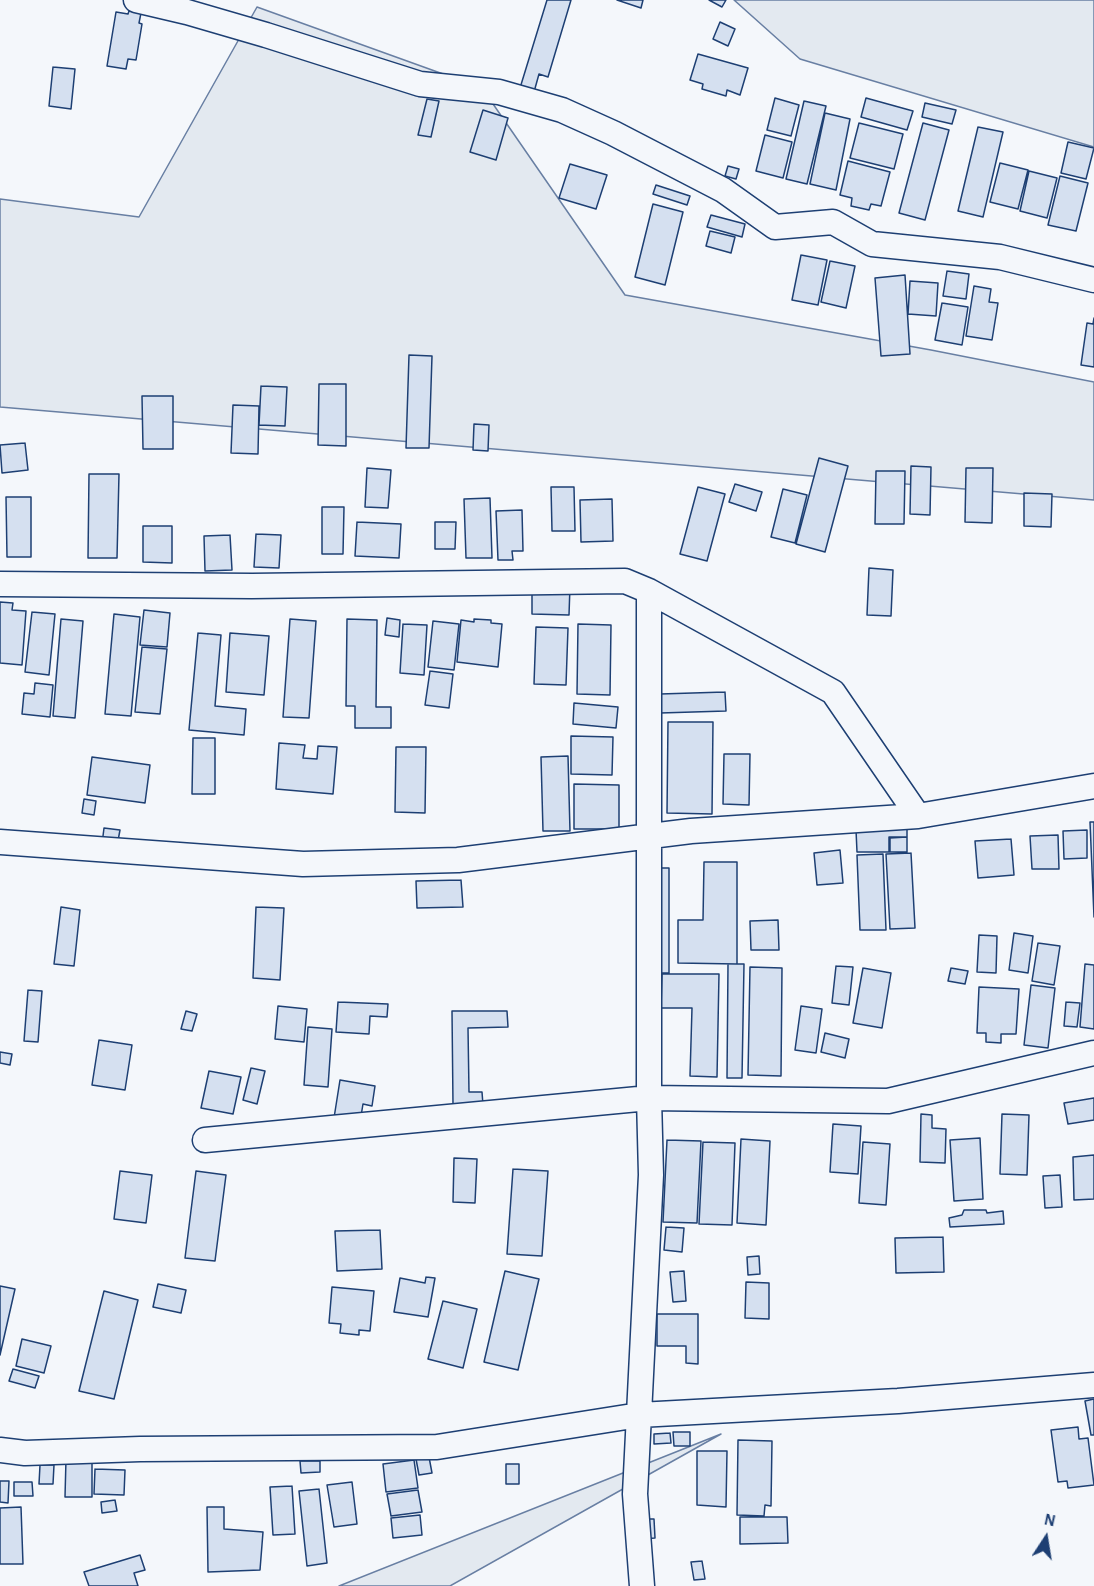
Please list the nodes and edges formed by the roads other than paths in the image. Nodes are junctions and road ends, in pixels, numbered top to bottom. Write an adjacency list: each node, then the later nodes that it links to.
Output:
1 (136, 0): 2 (street)
2 (1094, 280)
3 (0, 584): 4 (street)
4 (649, 591): 6 (street); 7 (street)
5 (1094, 786): 6 (street)
6 (918, 816): 7 (street)
7 (649, 837): 8 (street); 10 (street)
8 (0, 842)
9 (1094, 1053): 10 (street)
10 (649, 1098): 11 (street); 13 (street)
11 (205, 1140)
12 (1094, 1385): 13 (street)
13 (639, 1415): 14 (street); 15 (street)
14 (0, 1450)
15 (642, 1586)

